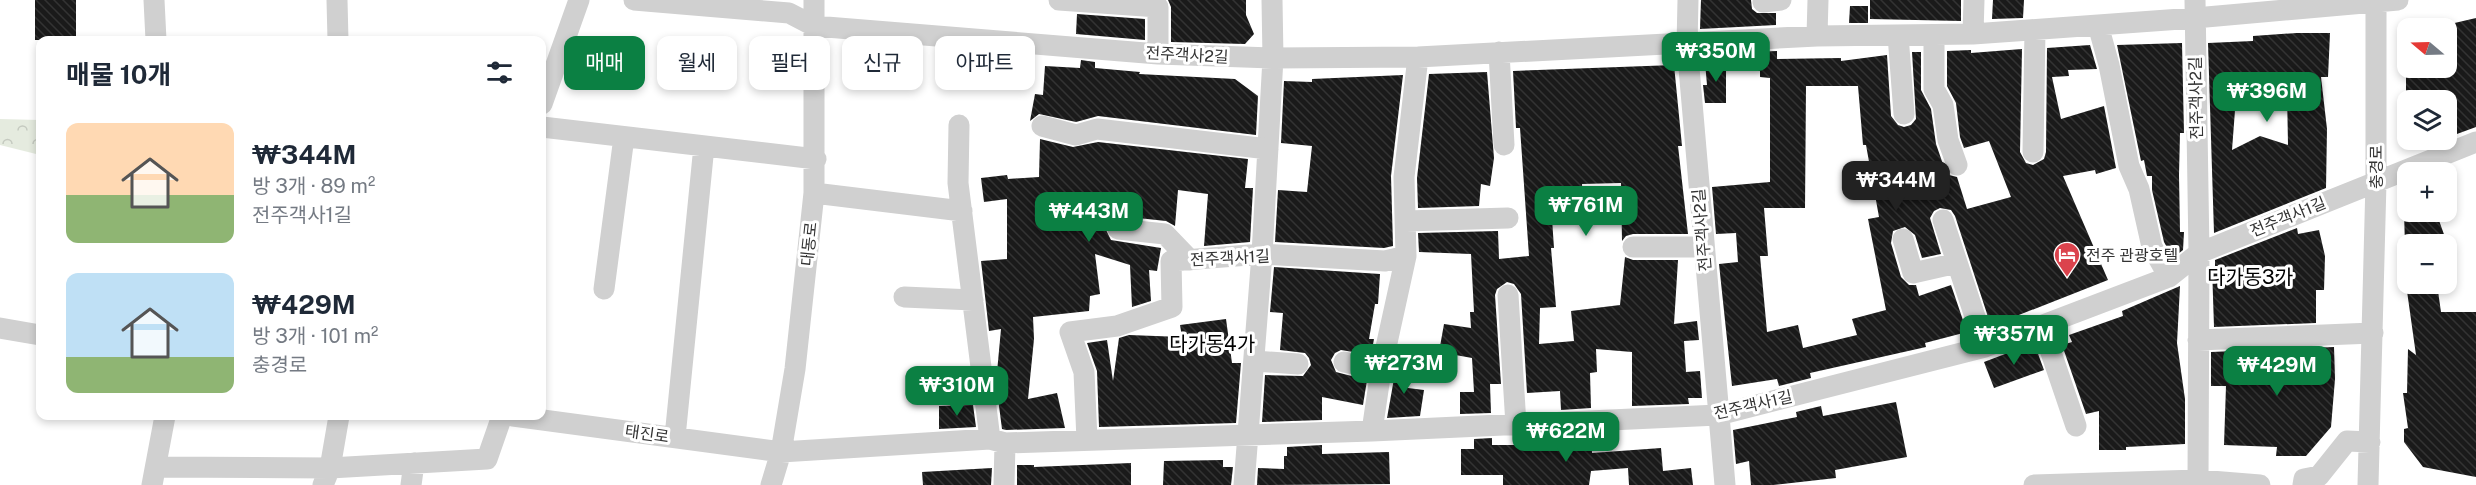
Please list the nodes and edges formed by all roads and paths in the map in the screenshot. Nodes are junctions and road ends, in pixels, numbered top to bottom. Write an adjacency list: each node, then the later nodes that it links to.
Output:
1 (154, 0): 21 (street)
2 (337, 0): 22 (street)
3 (579, 0): 29 (street)
4 (634, 0): 13 (street)
5 (814, 0): 16 (street, 대동로)
6 (1059, 0): 26 (street)
7 (1272, 0): 28 (street)
8 (1688, 0): 24 (street, 전주객사2길)
9 (1818, 0): 23 (street)
10 (1974, 0): 18 (street)
11 (2398, 0): 12 (street)
12 (2376, 1): 14 (street, 전주객사2길); 42 (street, 충경로)
13 (782, 6): 16 (street)
14 (2195, 9): 15 (street, 전주객사2길); 52 (street, 전주객사2길)
15 (2097, 25): 17 (street, 전주객사2길); 57 (street)
16 (814, 26): 26 (street, 전주객사2길); 40 (street, 대동로)
17 (2034, 30): 18 (street, 전주객사2길); 39 (street)
18 (1973, 34): 20 (street, 전주객사2길)
19 (1898, 35): 20 (street, 전주객사2길); 23 (street, 전주객사2길); 30 (street)
20 (1934, 35): 41 (street)
21 (156, 36)
22 (338, 36)
23 (1817, 36): 24 (street, 전주객사2길)
24 (1687, 45): 25 (street, 전주객사2길); 51 (street, 전주객사2길)
25 (1499, 52): 27 (street, 전주객사2길); 36 (street)
26 (1158, 54): 28 (street, 전주객사2길)
27 (1418, 57): 28 (street, 전주객사2길); 47 (street)
28 (1273, 58): 38 (street)
29 (546, 93)
30 (1904, 114)
31 (959, 126): 44 (street)
32 (1042, 126): 38 (street)
33 (546, 128): 34 (street)
34 (624, 137): 37 (street); 58 (street)
35 (2476, 142): 42 (street, 전주객사1길)
36 (1504, 145)
37 (704, 146): 40 (street); 81 (street)
38 (1268, 149): 53 (street)
39 (2033, 152)
40 (816, 159): 43 (street, 대동로)
41 (1958, 165)
42 (2376, 182): 52 (street, 전주객사1길); 64 (street, 충경로)
43 (814, 193): 44 (street); 85 (street, 대동로)
44 (962, 211): 61 (street)
45 (1508, 218): 47 (street)
46 (1943, 220): 56 (street)
47 (1406, 221): 54 (street)
48 (1118, 229): 55 (street)
49 (1903, 240): 56 (street)
50 (1633, 247): 51 (street)
51 (1704, 247): 72 (street, 전주객사2길)
52 (2199, 253): 57 (street, 전주객사1길); 66 (street)
53 (1262, 254): 54 (street, 전주객사1길); 55 (street, 전주객사1길); 68 (street)
54 (1406, 256): 71 (street)
55 (1190, 260): 82 (street, 전주객사1길)
56 (1957, 263): 67 (street)
57 (2169, 276): 62 (street, 전주객사1길)
58 (603, 290)
59 (1508, 295): 77 (street)
60 (904, 297): 61 (street)
61 (973, 300): 83 (street)
62 (2042, 326): 67 (street, 전주객사1길); 78 (street)
63 (0, 328): 65 (street)
64 (2373, 333): 66 (street); 84 (street, 충경로)
65 (36, 334)
66 (2198, 340): 89 (street)
67 (1985, 348): 72 (street, 전주객사1길)
68 (1254, 361): 70 (street); 80 (street)
69 (1344, 362): 71 (street)
70 (1298, 364)
71 (1381, 370): 79 (street)
72 (1718, 415): 77 (street, 전주객사1길); 94 (street, 전주객사2길)
73 (164, 420): 87 (street)
74 (338, 420): 88 (street)
75 (501, 420): 86 (street)
76 (544, 420): 81 (street, 태진로)
77 (1516, 424): 79 (street, 전주객사1길)
78 (2076, 426)
79 (1372, 431): 80 (street, 전주객사1길)
80 (1248, 435): 82 (street, 전주객사1길); 93 (street)
81 (675, 437): 85 (street, 태진로)
82 (1087, 440): 83 (street, 전주객사1길)
83 (997, 441): 85 (street, 전주객사1길); 92 (street)
84 (2370, 442): 97 (street); 98 (street, 충경로)
85 (781, 452): 91 (street, 대동로)
86 (414, 463): 88 (street); 90 (street)
87 (154, 476): 88 (street)
88 (327, 477)
89 (2198, 480): 95 (street); 96 (street)
90 (411, 485)
91 (771, 485)
92 (1004, 485)
93 (1244, 485)
94 (1725, 485)
95 (2034, 485)
96 (2260, 485)
97 (2303, 485)
98 (2368, 485)

